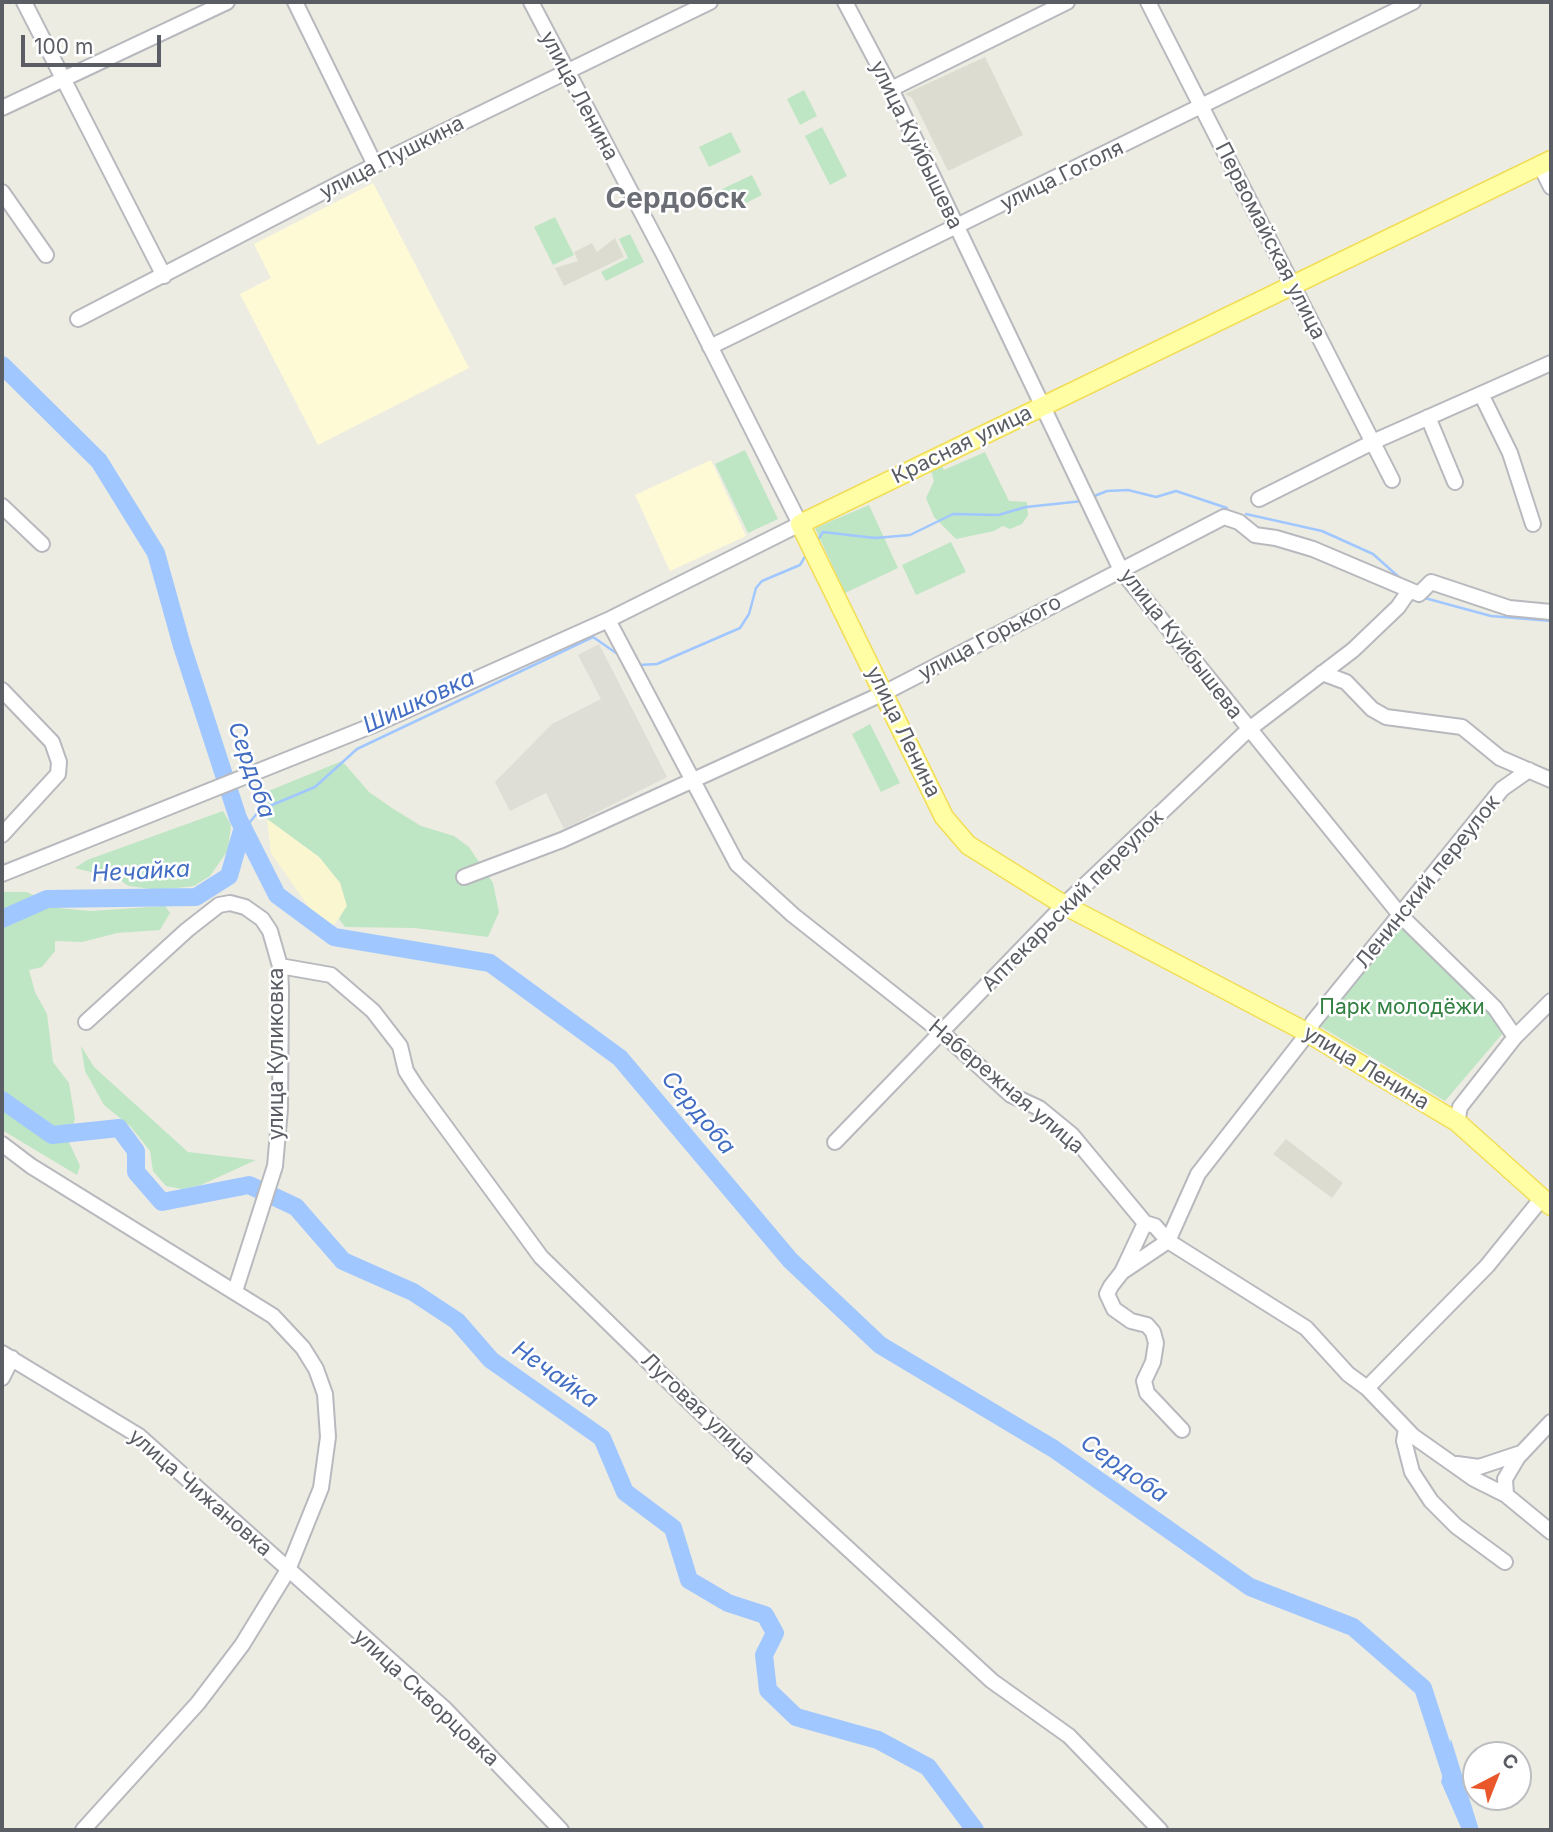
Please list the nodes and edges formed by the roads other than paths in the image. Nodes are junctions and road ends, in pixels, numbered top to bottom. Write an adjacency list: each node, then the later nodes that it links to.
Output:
1 (24, 2): 11 (street)
2 (227, 2): 11 (street)
3 (295, 2): 16 (street)
4 (530, 2): 10 (street, улица Ленина)
5 (710, 2): 10 (street, улица Пушкина)
6 (845, 2): 12 (street, улица Куйбышева)
7 (1067, 2): 12 (street)
8 (1148, 2): 14 (street, Первомайская улица)
9 (1413, 2): 14 (street, улица Гоголя)
10 (565, 71): 16 (street, улица Пушкина); 24 (street, улица Ленина)
11 (62, 78): 13 (street); 21 (street)
12 (891, 89): 19 (street, улица Куйбышева)
13 (2, 108)
14 (1201, 108): 19 (street, улица Гоголя); 22 (street, Первомайская улица)
15 (1546, 162): 17 (street); 22 (main road, Красная улица)
16 (376, 165): 21 (street, улица Пушкина)
17 (1551, 187)
18 (2, 192): 20 (street)
19 (956, 227): 24 (street, улица Гоголя); 27 (street, улица Куйбышева)
20 (46, 255)
21 (164, 276): 23 (street, улица Пушкина)
22 (1291, 284): 27 (main road, Красная улица); 29 (street, Первомайская улица)
23 (78, 319)
24 (710, 347): 34 (street, улица Ленина)
25 (1551, 363): 26 (street)
26 (1481, 394): 28 (street); 35 (street)
27 (1044, 405): 34 (main road, Красная улица); 37 (street, улица Куйбышева)
28 (1427, 417): 29 (street); 31 (street)
29 (1375, 441): 30 (street, Первомайская улица); 32 (street)
30 (1392, 480)
31 (1455, 482)
32 (1259, 499)
33 (2, 506): 36 (street)
34 (800, 524): 40 (street, Красная улица); 43 (main road, улица Ленина)
35 (1533, 524)
36 (42, 544)
37 (1121, 569): 38 (street, улица Горького); 43 (street, улица Горького); 44 (street, улица Куйбышева)
38 (1412, 592): 39 (street); 41 (street, Аптекарьский переулок)
39 (1551, 612)
40 (608, 620): 46 (street, Набережная улица); 49 (street, Красная улица)
41 (1322, 673): 44 (street, Аптекарьский переулок); 45 (street)
42 (2, 690): 48 (street)
43 (884, 693): 46 (street, улица Горького); 51 (main road, улица Ленина)
44 (1248, 730): 51 (street, Аптекарьский переулок); 52 (street, улица Куйбышева)
45 (1529, 770): 47 (street); 52 (street, Ленинский переулок)
46 (690, 780): 50 (street, улица Горького); 56 (street, Набережная улица)
47 (1551, 780)
48 (2, 835)
49 (2, 874)
50 (464, 877)
51 (1065, 905): 56 (street, Аптекарьский переулок); 57 (main road, улица Ленина)
52 (1401, 916): 57 (street, Ленинский переулок); 58 (street, улица Куйбышева)
53 (280, 966): 55 (street, улица Куликовка); 66 (street, улица Куликовка); 81 (street, Луговая улица)
54 (1551, 1001): 58 (street)
55 (86, 1022)
56 (941, 1032): 60 (street, Аптекарьский переулок); 63 (street, Набережная улица)
57 (1308, 1033): 59 (main road, улица Ленина); 64 (street, Ленинский переулок)
58 (1515, 1037): 59 (street)
59 (1457, 1122): 62 (main road, улица Ленина)
60 (835, 1142)
61 (2, 1144): 66 (street)
62 (1547, 1202): 69 (street)
63 (1145, 1223): 64 (street, Набережная улица); 65 (street)
64 (1168, 1241): 65 (street); 69 (street, Набережная улица)
65 (1122, 1272): 72 (street)
66 (235, 1291): 78 (street)
67 (7, 1355): 68 (street); 78 (street, улица Чижановка)
68 (2, 1378)
69 (1367, 1388): 71 (street, Набережная улица)
70 (1551, 1422): 73 (street)
71 (1406, 1429): 74 (street, Набережная улица); 77 (street)
72 (1182, 1430)
73 (1525, 1450): 74 (street); 75 (street)
74 (1450, 1462): 75 (street, Набережная улица)
75 (1506, 1495): 76 (street, Набережная улица)
76 (1551, 1532)
77 (1505, 1562)
78 (288, 1570): 79 (street); 80 (street, улица Скворцовка)
79 (83, 1830)
80 (561, 1830)
81 (1160, 1830)

